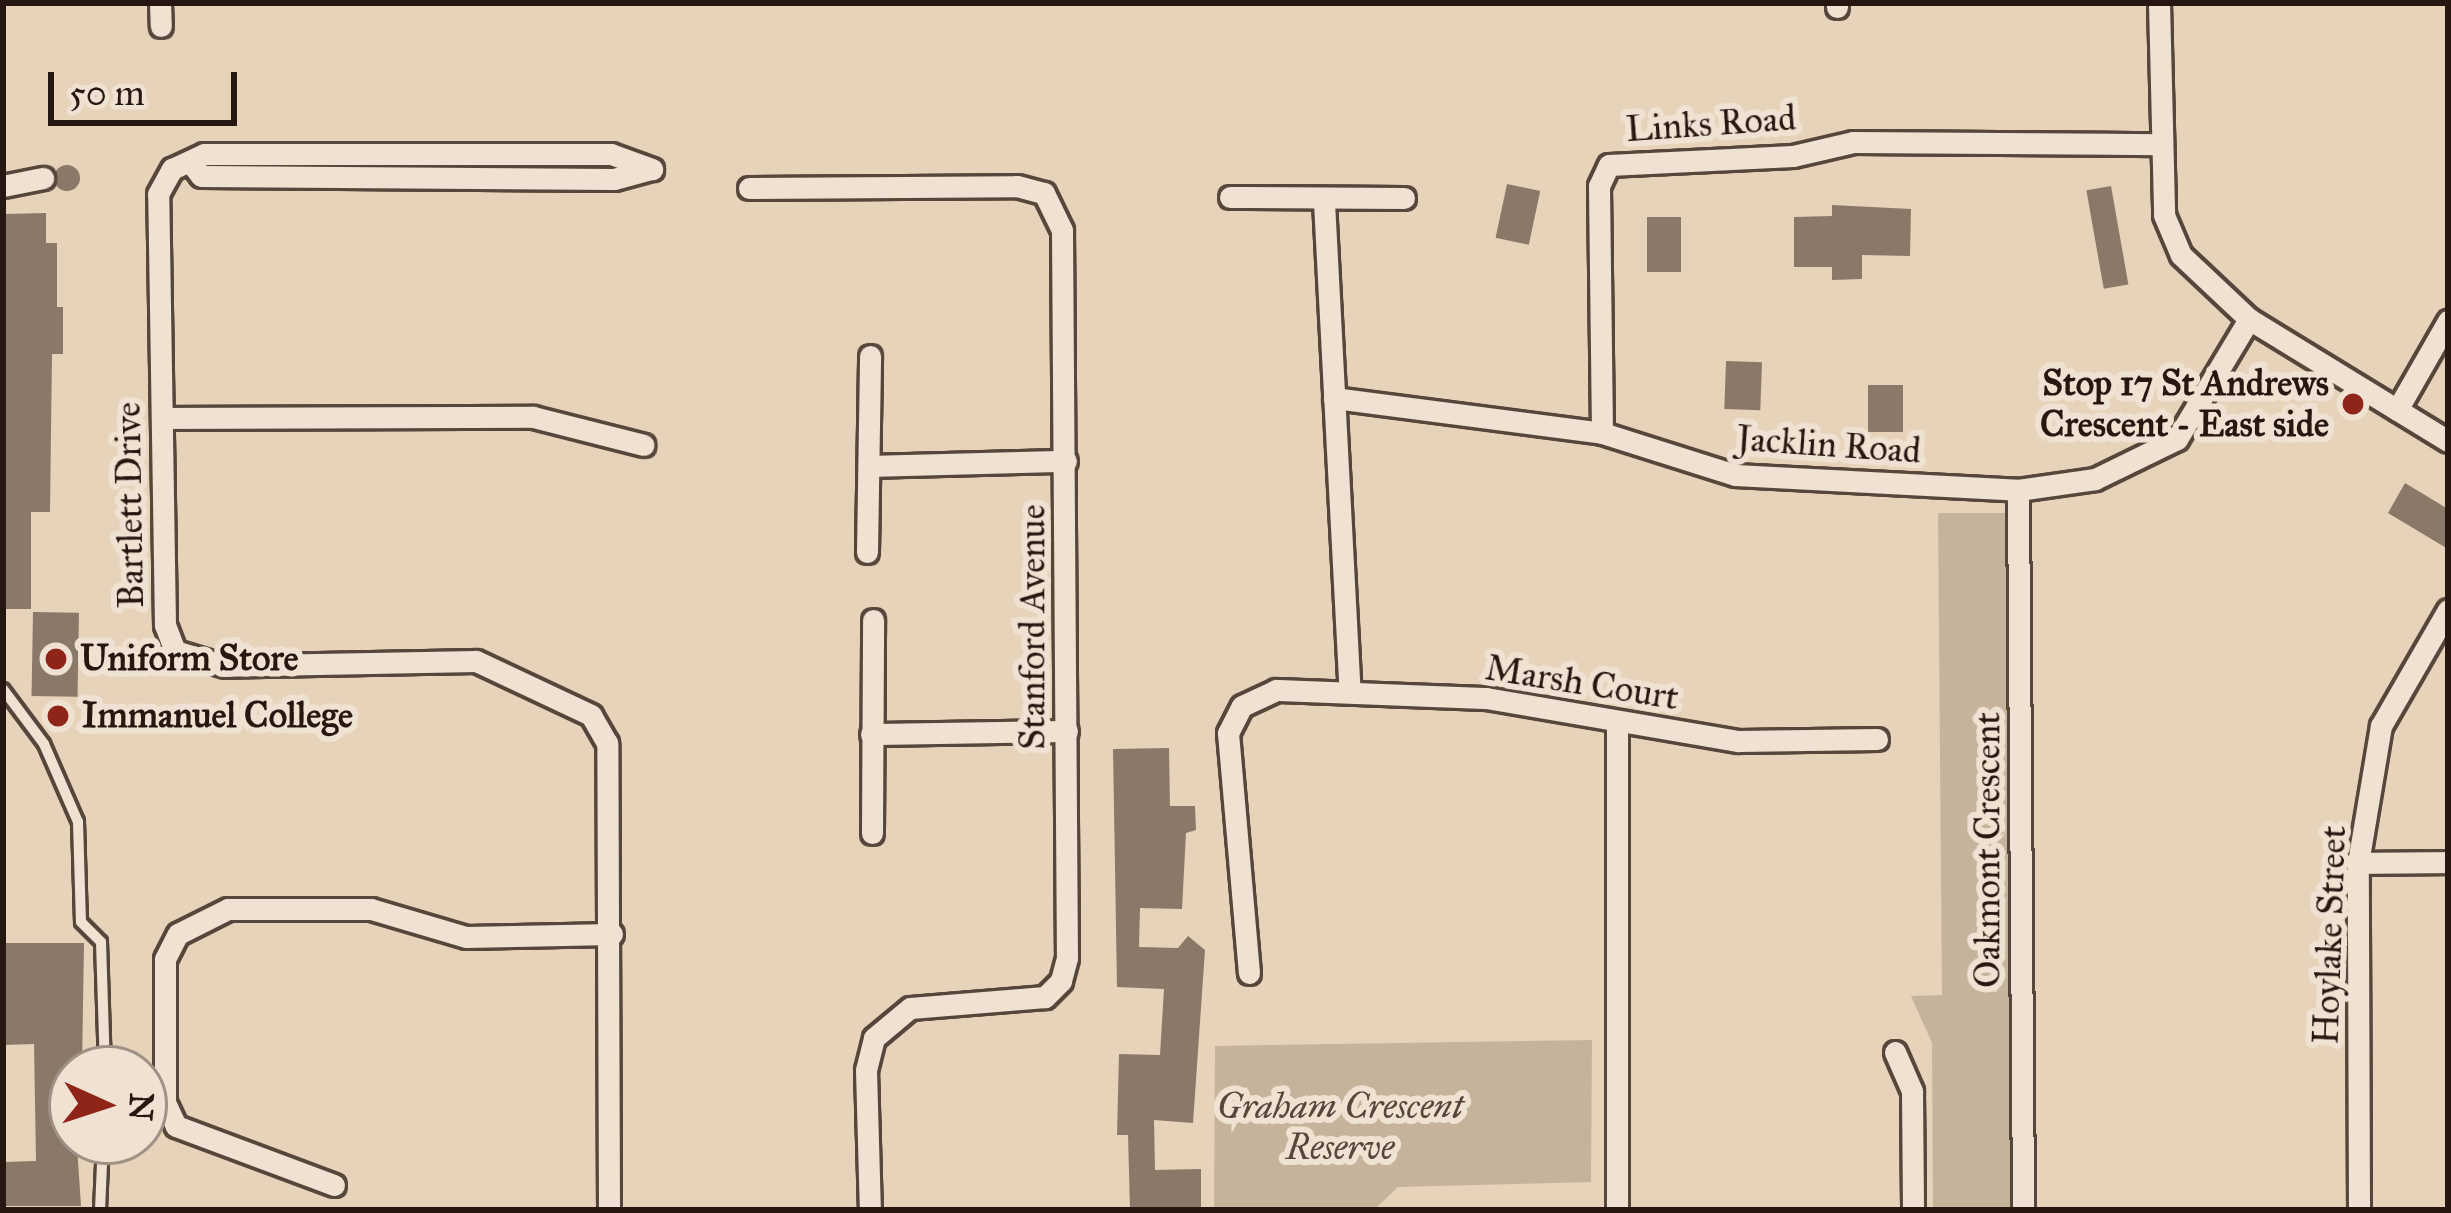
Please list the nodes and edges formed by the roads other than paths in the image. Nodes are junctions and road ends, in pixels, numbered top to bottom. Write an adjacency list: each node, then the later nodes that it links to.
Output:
1 (2159, 3): 2 (street)
2 (2160, 144): 10 (street); 16 (street, Links Road)
3 (191, 164): 3 (street); 15 (street, Bartlett Drive)
4 (43, 178): 5 (street)
5 (3, 186)
6 (748, 188): 19 (street, Stanford Avenue)
7 (1230, 197): 9 (street)
8 (1405, 198): 9 (street)
9 (1324, 202): 13 (street)
10 (2249, 319): 14 (street); 21 (street, Jacklin Road)
11 (2448, 321): 14 (street)
12 (870, 356): 20 (street)
13 (1334, 398): 16 (street, Jacklin Road); 26 (street)
14 (2398, 410): 17 (street)
15 (162, 418): 18 (street); 34 (street, Bartlett Drive)
16 (1602, 433): 21 (street, Jacklin Road)
17 (2448, 441)
18 (644, 445)
19 (1066, 461): 20 (street); 28 (street, Stanford Avenue)
20 (869, 466): 22 (street)
21 (2018, 490): 46 (street, Oakmont Crescent)
22 (867, 552)
23 (2448, 610): 33 (street, Hoylake Street)
24 (873, 620): 29 (street)
25 (3, 688): 36 (lane)
26 (1350, 691): 27 (street, Marsh Court); 35 (street, Marsh Court)
27 (1617, 724): 30 (street, Marsh Court); 44 (street)
28 (1066, 731): 29 (street); 42 (street, Stanford Avenue)
29 (871, 734): 31 (street)
30 (1877, 739)
31 (872, 832)
32 (2448, 862): 33 (street)
33 (2358, 863): 47 (street, Hoylake Street)
34 (612, 934): 39 (street); 41 (street, Bartlett Drive)
35 (1249, 973)
36 (104, 1045)
37 (1895, 1052): 45 (street)
38 (102, 1165): 40 (lane)
39 (334, 1185)
40 (100, 1210)
41 (609, 1210)
42 (870, 1210)
43 (1602, 1210): 44 (street)
44 (1617, 1210)
45 (1913, 1210)
46 (2023, 1210)
47 (2359, 1210)

